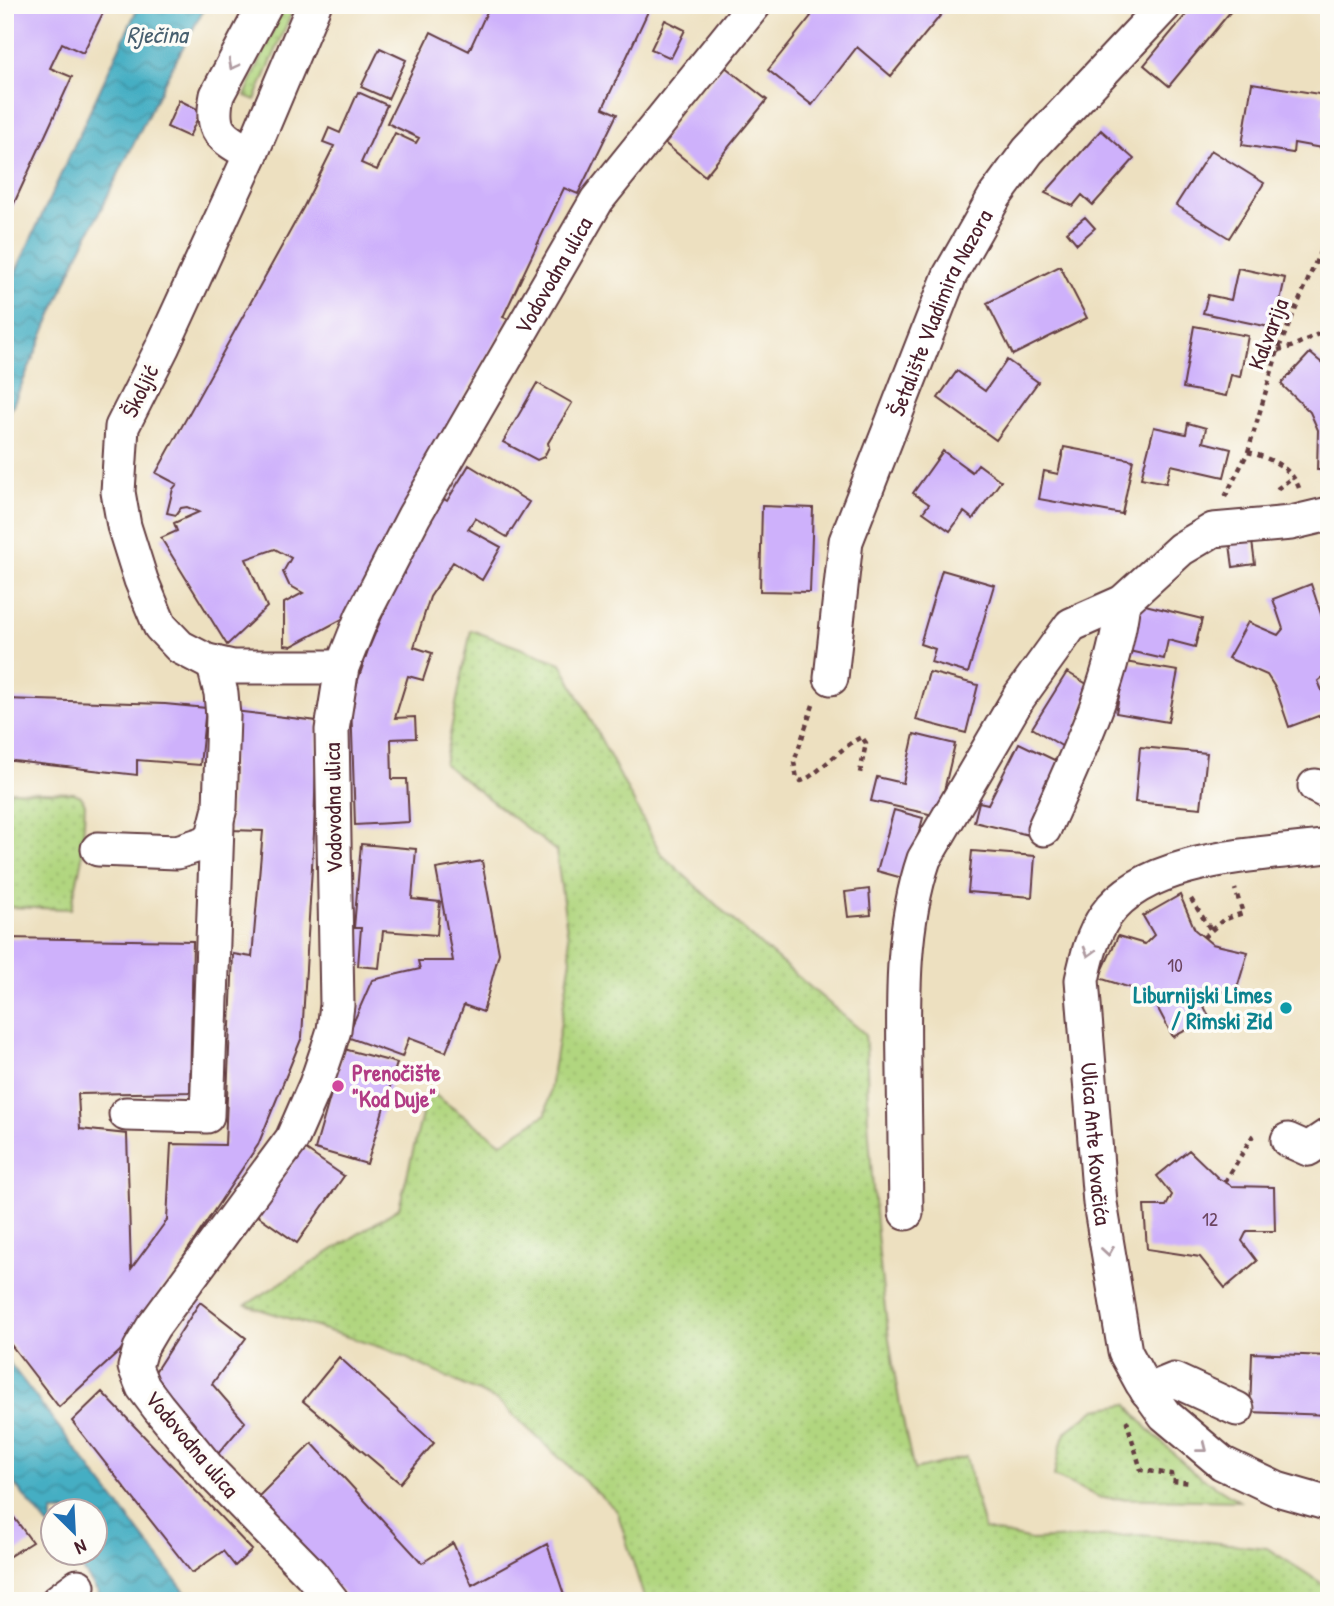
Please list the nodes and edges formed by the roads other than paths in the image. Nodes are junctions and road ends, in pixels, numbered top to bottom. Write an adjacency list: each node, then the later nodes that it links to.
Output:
1 (265, 5): 5 (street, one-way to 5)
2 (314, 5): 5 (street, Školjić)
3 (754, 5): 9 (street, Vodovodna ulica)
4 (1165, 5): 10 (street, Šetalište Vladimira Nazora)
5 (251, 154): 8 (street, Školjić)
6 (1329, 514): 7 (street)
7 (1123, 602): 12 (street); 18 (street)
8 (213, 663): 9 (street, Školjić); 11 (street)
9 (342, 667): 22 (street, Vodovodna ulica)
10 (831, 678)
11 (217, 825): 14 (street); 15 (street)
12 (1044, 830)
13 (1329, 846): 19 (street, Ulica Ante Kovačića, one-way to 19)
14 (98, 849)
15 (126, 1114)
16 (1329, 1135): 17 (street)
17 (1288, 1140)
18 (906, 1213)
19 (1147, 1391): 20 (street); 21 (street, Ulica Ante Kovačića, one-way to 21)
20 (1237, 1409)
21 (1329, 1504)
22 (332, 1601)

